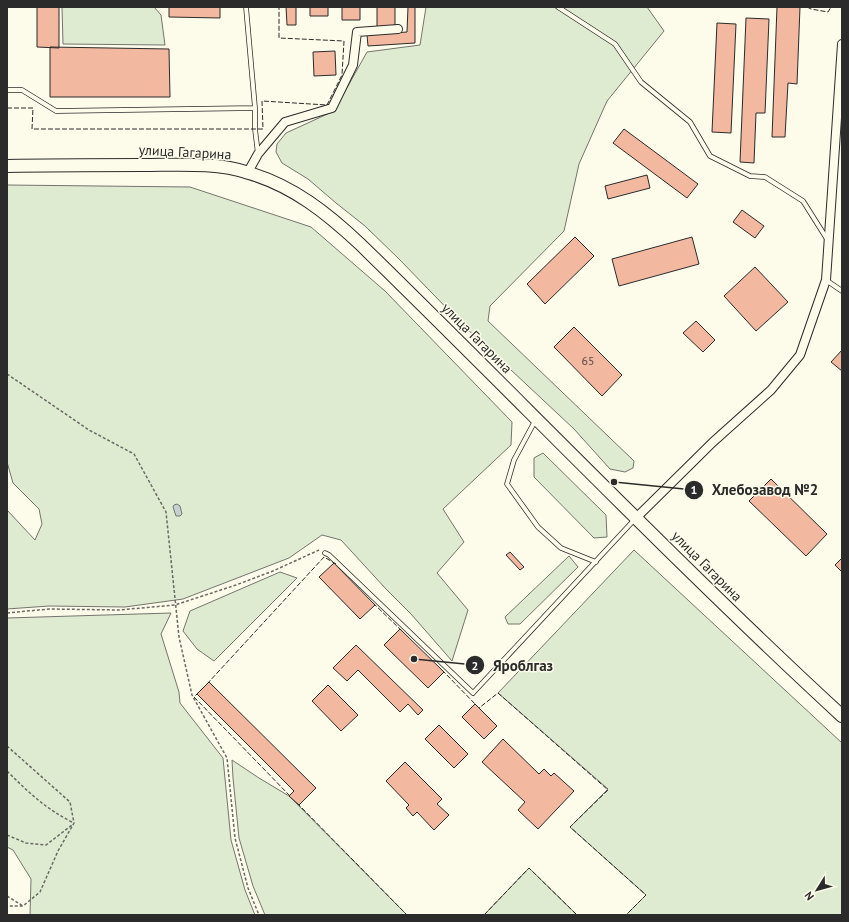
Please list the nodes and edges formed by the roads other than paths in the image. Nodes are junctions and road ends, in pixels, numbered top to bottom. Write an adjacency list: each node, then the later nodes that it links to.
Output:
1 (246, 7): 6 (lane)
2 (558, 7): 11 (lane)
3 (398, 29): 8 (street)
4 (842, 44): 7 (street)
5 (7, 90): 6 (lane)
6 (255, 108): 8 (lane)
7 (839, 132): 11 (street)
8 (258, 154): 10 (street)
9 (7, 166): 10 (main road, улица Гагарина)
10 (248, 172): 14 (main road, улица Гагарина)
11 (829, 241): 12 (street)
12 (826, 280): 13 (lane); 15 (street)
13 (842, 291)
14 (537, 418): 15 (main road, улица Гагарина); 17 (lane)
15 (636, 518): 17 (lane); 18 (main road, улица Гагарина)
16 (325, 553): 17 (lane)
17 (596, 562)
18 (842, 716)

